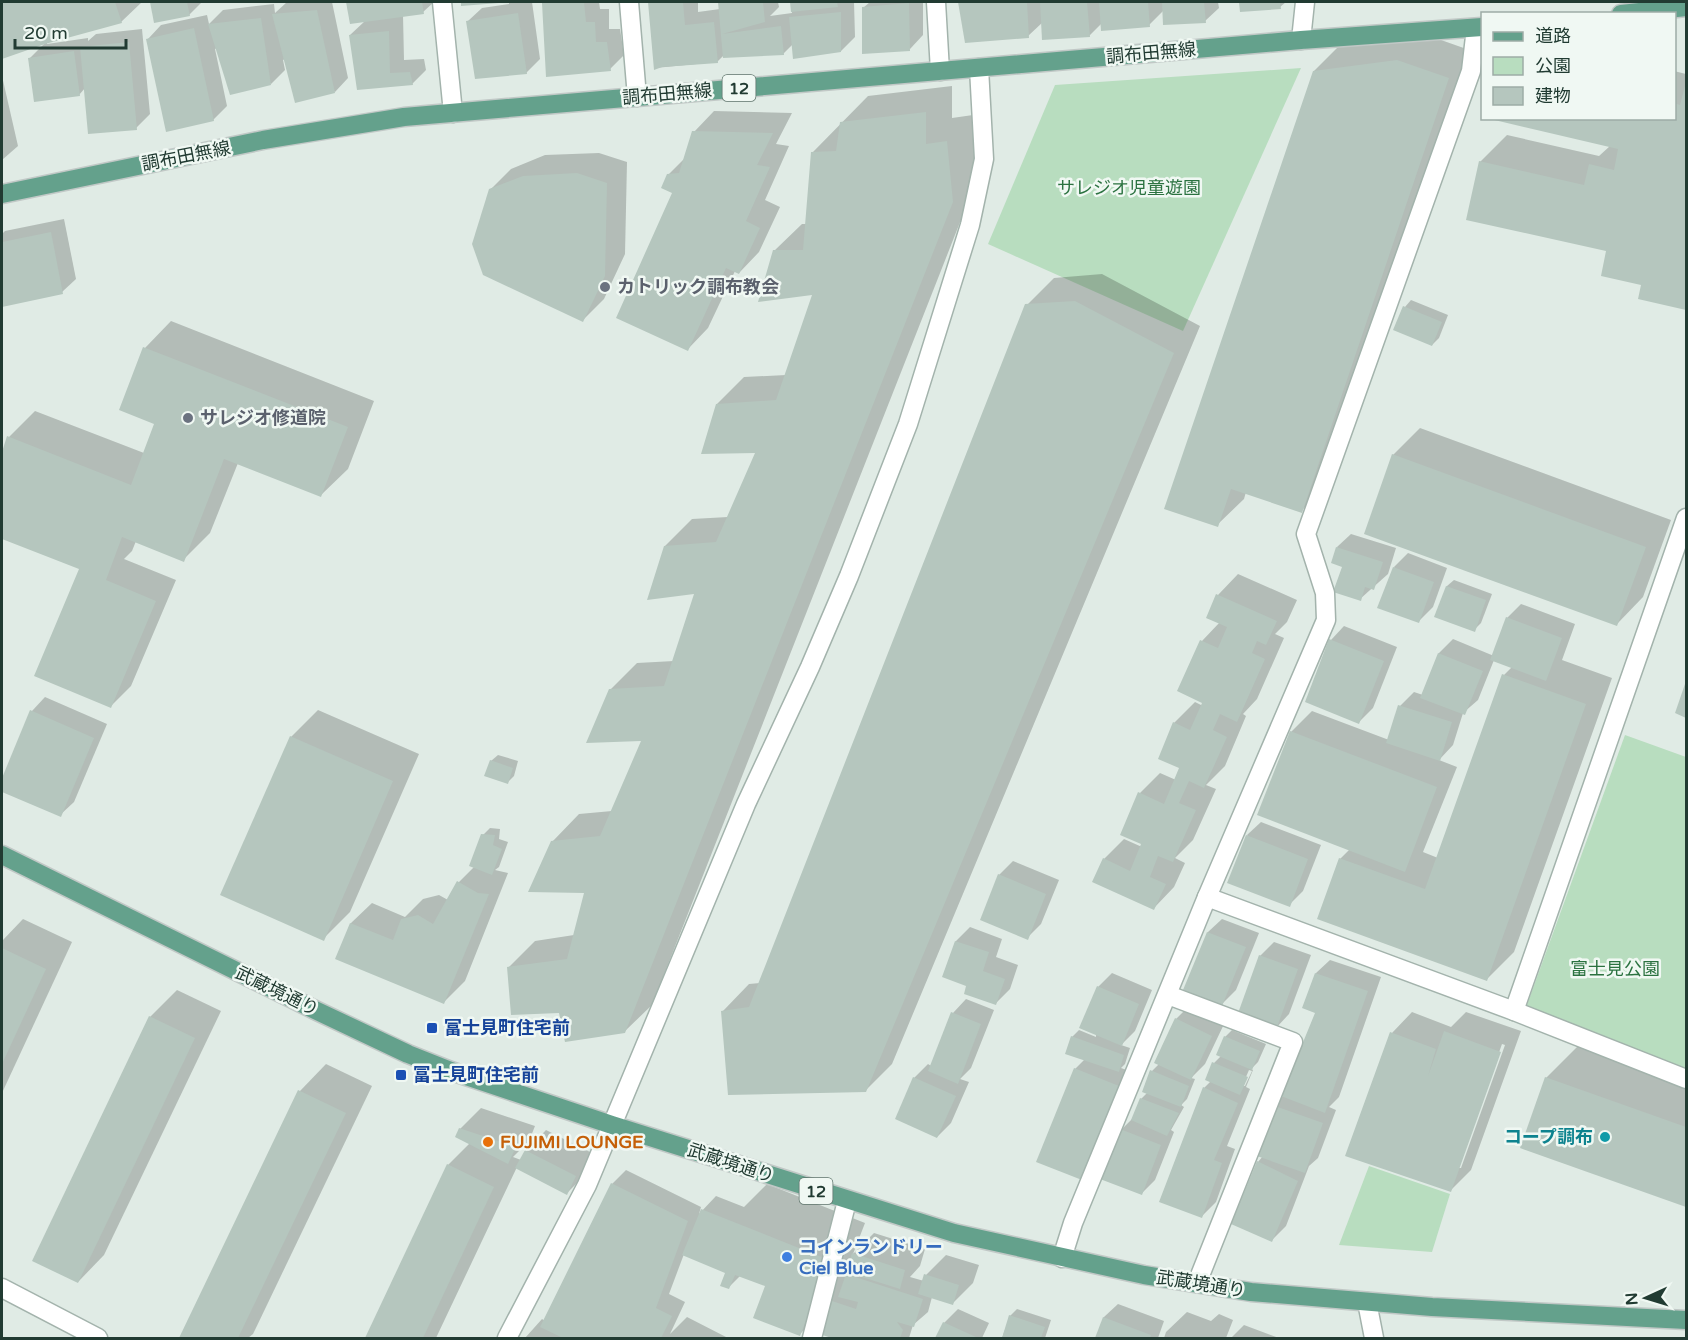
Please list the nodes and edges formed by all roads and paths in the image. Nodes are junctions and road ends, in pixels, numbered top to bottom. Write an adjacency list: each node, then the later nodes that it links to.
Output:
1 (442, 2): 12 (street)
2 (629, 2): 11 (street)
3 (936, 2): 10 (street)
4 (1305, 2): 8 (street)
5 (1686, 7): 6 (main road)
6 (1640, 12)
7 (1479, 27): 8 (main road, 調布田無線 / 12); 16 (street)
8 (1301, 40): 9 (main road, 調布田無線 / 12)
9 (979, 68): 10 (main road, 調布田無線 / 12); 20 (street)
10 (940, 71): 11 (main road, 調布田無線 / 12)
11 (637, 97): 12 (main road, 調布田無線 / 12)
12 (453, 112): 13 (main road, 調布田無線 / 12)
13 (2, 194)
14 (1686, 518): 18 (street)
15 (2, 855): 20 (main road, 武蔵境通り / 12)
16 (1207, 897): 17 (street); 18 (street)
17 (1168, 995): 22 (street); 23 (street)
18 (1514, 1011): 19 (street)
19 (1686, 1078)
20 (612, 1125): 21 (main road, 武蔵境通り / 12); 28 (street)
21 (847, 1201): 22 (main road, 武蔵境通り / 12); 29 (street)
22 (1062, 1258): 23 (main road, 武蔵境通り / 12)
23 (1197, 1283): 25 (main road, 武蔵境通り / 12)
24 (2, 1288): 27 (street)
25 (1367, 1302): 26 (main road, 武蔵境通り / 12); 30 (street)
26 (1686, 1320)
27 (98, 1338)
28 (507, 1338)
29 (812, 1338)
30 (1374, 1338)

